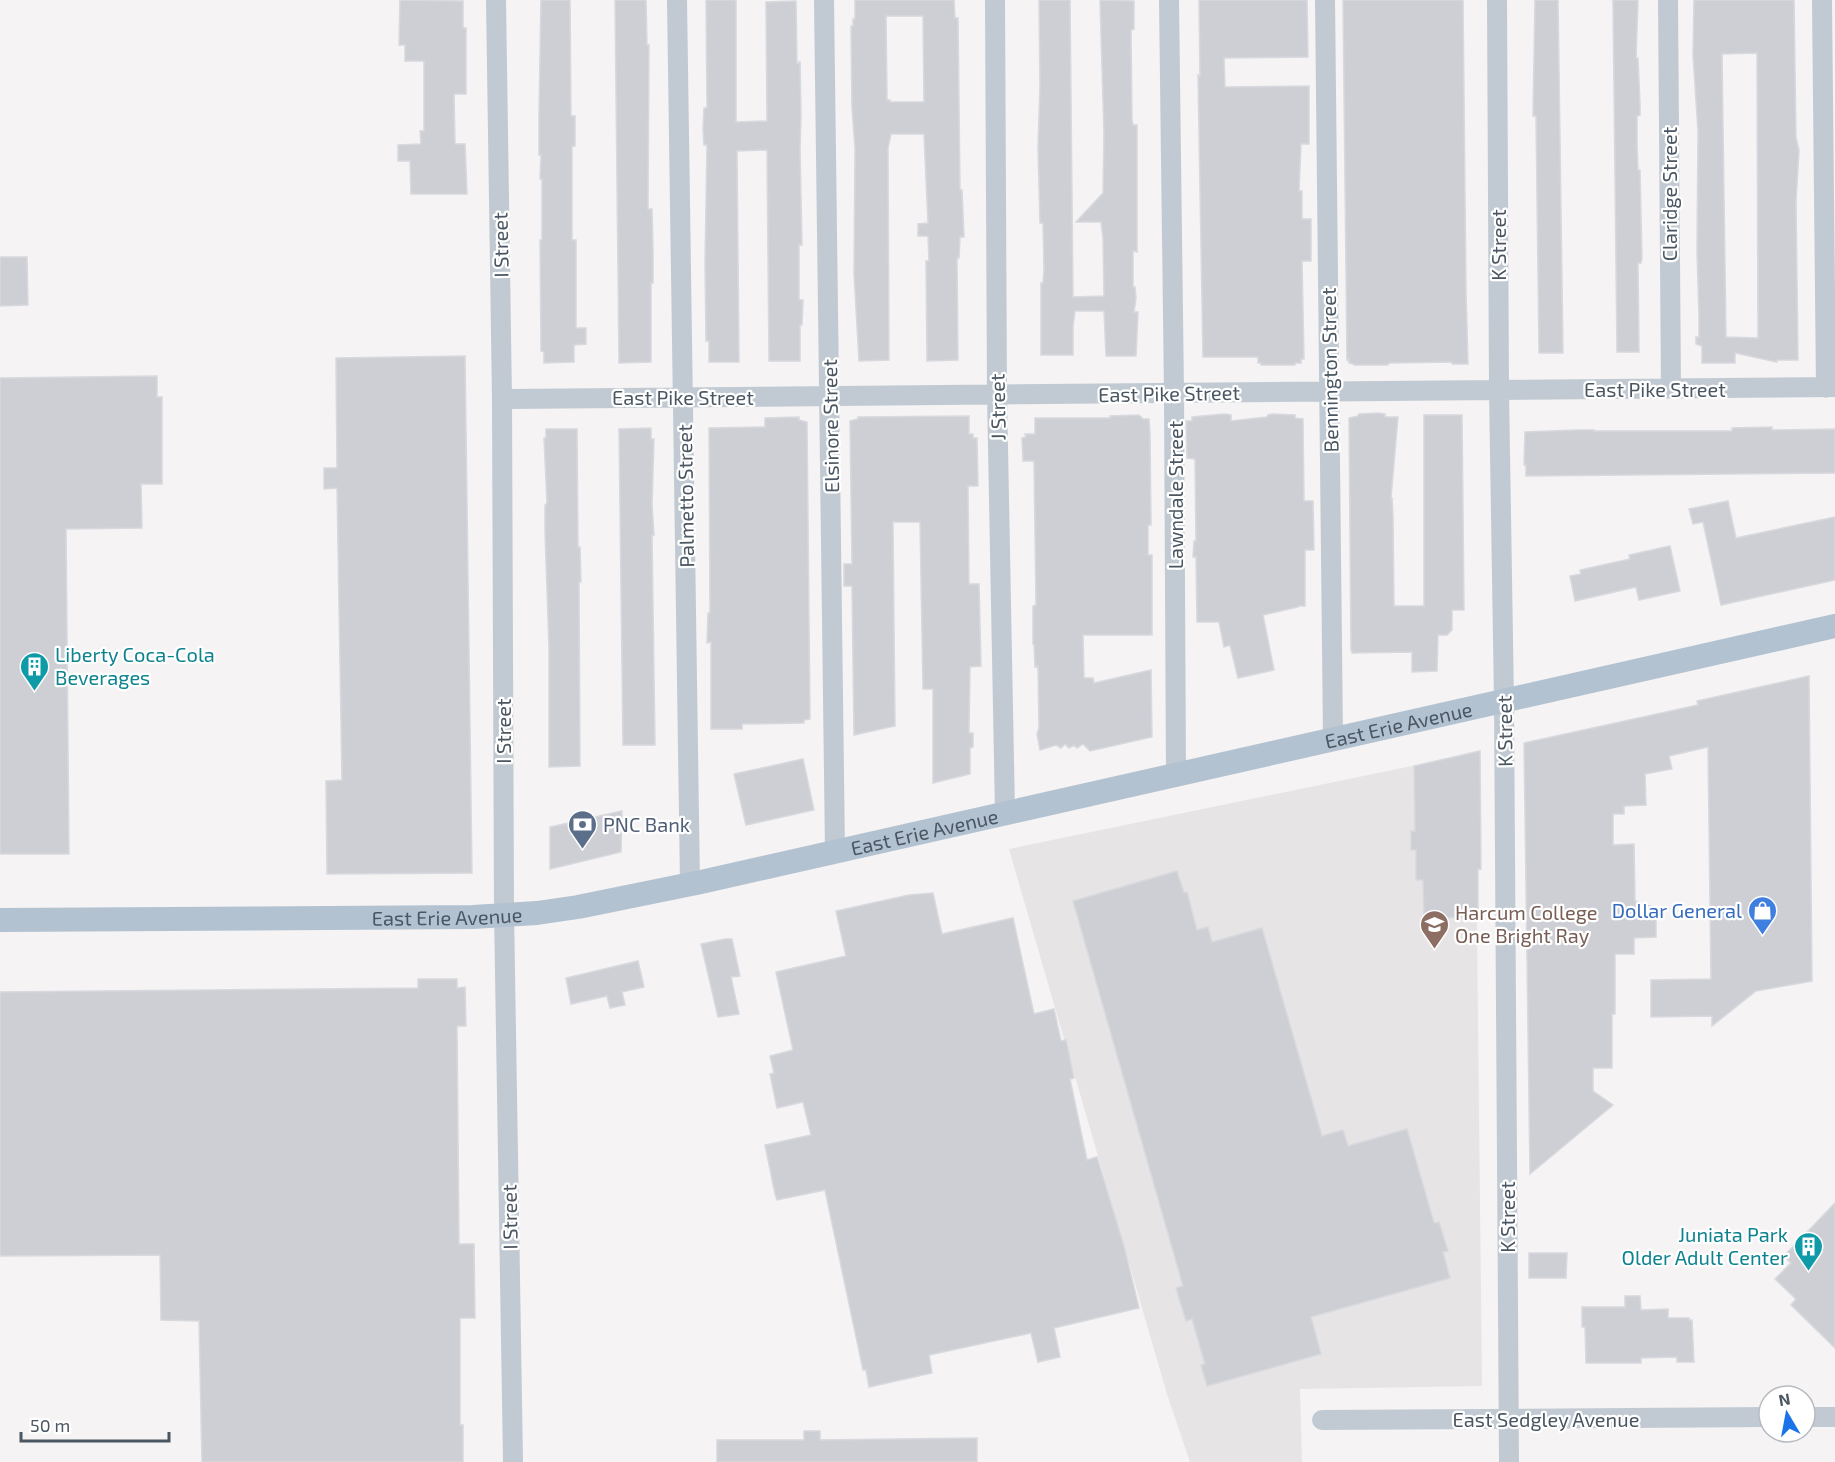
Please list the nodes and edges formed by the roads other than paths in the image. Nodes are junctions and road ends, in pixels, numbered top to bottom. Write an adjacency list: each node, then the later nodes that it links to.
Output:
1 (496, 0): 18 (street, I Street)
2 (677, 0): 17 (street, Palmetto Street)
3 (824, 0): 16 (street, Elsinore Street)
4 (995, 0): 15 (street, J Street)
5 (1169, 0): 14 (street, Lawndale Street)
6 (1325, 0): 13 (street, Bennington Street)
7 (1497, 0): 12 (street, K Street)
8 (1668, 0): 11 (street, Claridge Street)
9 (1822, 0): 10 (street)
10 (1830, 388): 11 (street, East Pike Street)
11 (1671, 389): 12 (street, East Pike Street)
12 (1499, 390): 13 (street, East Pike Street); 20 (street, K Street)
13 (1329, 392): 14 (street, East Pike Street); 21 (street, Bennington Street)
14 (1174, 393): 15 (street, East Pike Street); 22 (street, Lawndale Street)
15 (997, 394): 16 (street, East Pike Street); 23 (street, J Street)
16 (829, 396): 17 (street, East Pike Street); 24 (street, Elsinore Street)
17 (684, 397): 18 (street, East Pike Street); 25 (street, Palmetto Street)
18 (502, 399): 26 (street, I Street)
19 (1835, 626): 20 (main road, East Erie Avenue)
20 (1504, 701): 21 (main road, East Erie Avenue); 32 (street, K Street)
21 (1333, 740): 22 (main road, East Erie Avenue)
22 (1176, 775): 23 (main road, East Erie Avenue)
23 (1005, 813): 24 (main road, East Erie Avenue)
24 (835, 851): 25 (main road, East Erie Avenue)
25 (690, 884): 26 (main road, East Erie Avenue)
26 (505, 915): 27 (main road, East Erie Avenue); 33 (street, I Street)
27 (0, 920)
28 (1757, 1417): 32 (street, East Sedgley Avenue)
29 (1817, 1417): 30 (street)
30 (1835, 1417)
31 (1322, 1420): 32 (street, East Sedgley Avenue)
32 (1508, 1420): 34 (street, K Street)
33 (513, 1462)
34 (1509, 1462)

